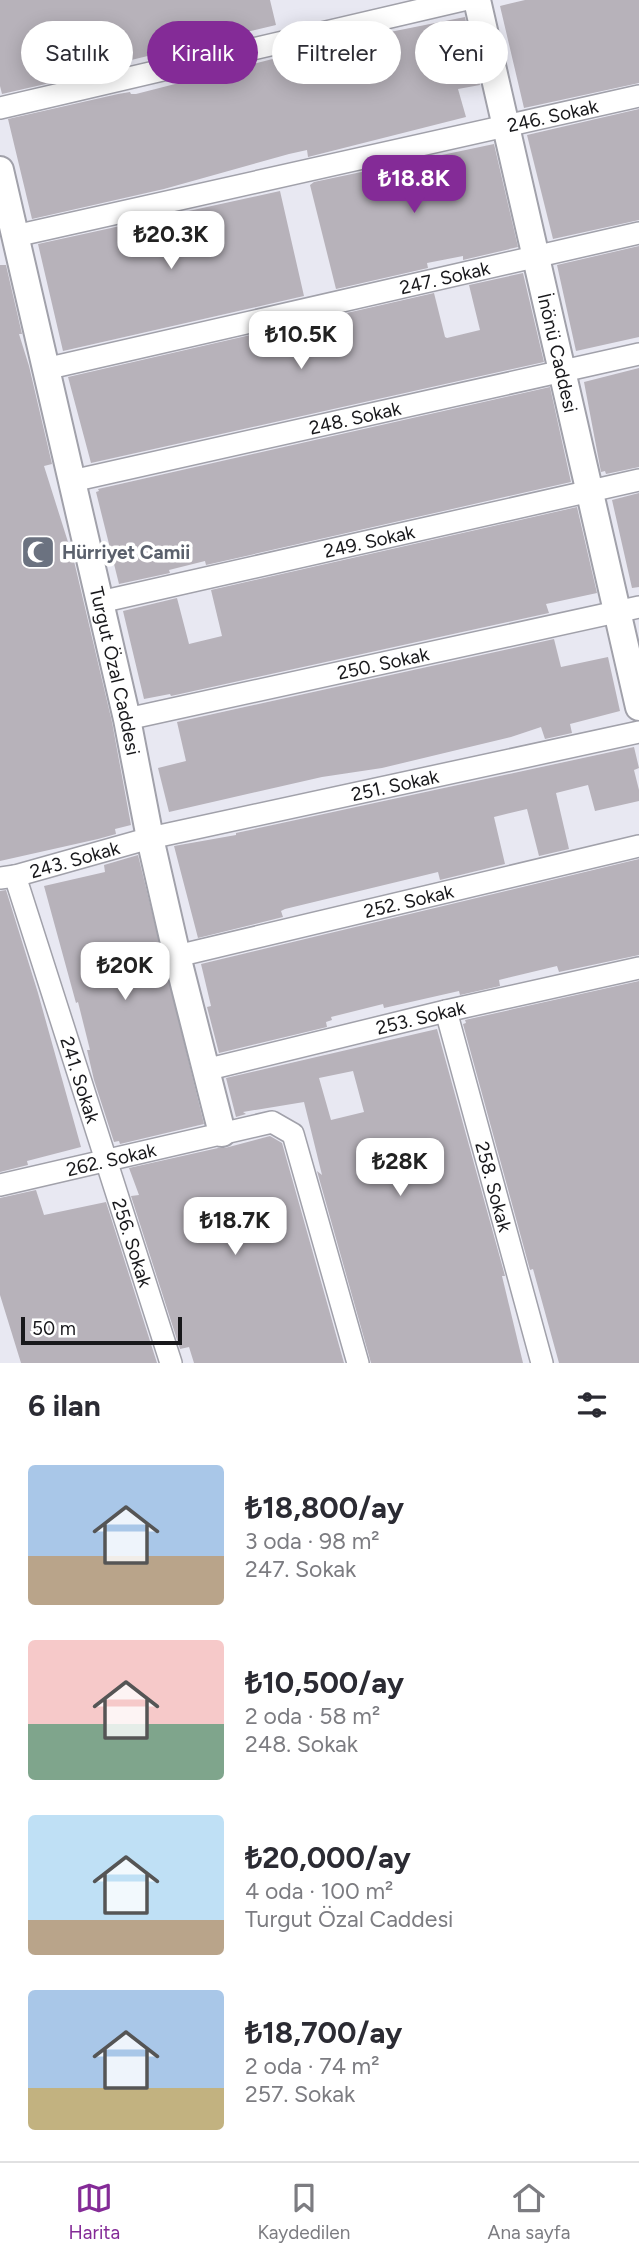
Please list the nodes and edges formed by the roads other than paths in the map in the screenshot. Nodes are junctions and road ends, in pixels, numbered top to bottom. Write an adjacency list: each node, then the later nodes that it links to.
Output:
1 (463, 0): 4 (street)
2 (477, 0): 5 (street, İnönü Caddesi)
3 (639, 96): 5 (street, 246. Sokak)
4 (0, 108)
5 (506, 124): 8 (street, 246. Sokak); 9 (street, İnönü Caddesi)
6 (0, 170): 8 (street, Turgut Özal Caddesi)
7 (639, 233): 9 (street, 247. Sokak)
8 (15, 236): 11 (street, Turgut Özal Caddesi)
9 (536, 256): 11 (street, 247. Sokak); 12 (street, İnönü Caddesi)
10 (639, 354): 12 (street, 248. Sokak)
11 (45, 369): 14 (street, Turgut Özal Caddesi)
12 (563, 371): 14 (street, 248. Sokak); 15 (street, İnönü Caddesi)
13 (639, 480): 15 (street, 249. Sokak)
14 (72, 481): 16 (street, Turgut Özal Caddesi)
15 (590, 492): 16 (street, 249. Sokak); 17 (street, İnönü Caddesi)
16 (100, 602): 19 (street, Turgut Özal Caddesi)
17 (629, 609): 18 (street, İnönü Caddesi); 19 (street, 250. Sokak)
18 (639, 707)
19 (127, 719): 21 (street, Turgut Özal Caddesi)
20 (639, 732): 21 (street, 251. Sokak)
21 (150, 838): 23 (street, 243. Sokak); 24 (street, Turgut Özal Caddesi)
22 (639, 846): 24 (street, 252. Sokak)
23 (8, 877): 29 (street, 241. Sokak)
24 (177, 956): 27 (street, Turgut Özal Caddesi)
25 (639, 968): 26 (street, 253. Sokak)
26 (446, 1011): 27 (street, 253. Sokak); 33 (street, 258. Sokak)
27 (205, 1070): 28 (street, Turgut Özal Caddesi)
28 (222, 1133): 29 (street, 262. Sokak); 32 (street, 262. Sokak)
29 (106, 1162): 30 (street, 262. Sokak); 31 (street, 256. Sokak)
30 (0, 1185)
31 (171, 1363)
32 (358, 1363)
33 (541, 1363)

